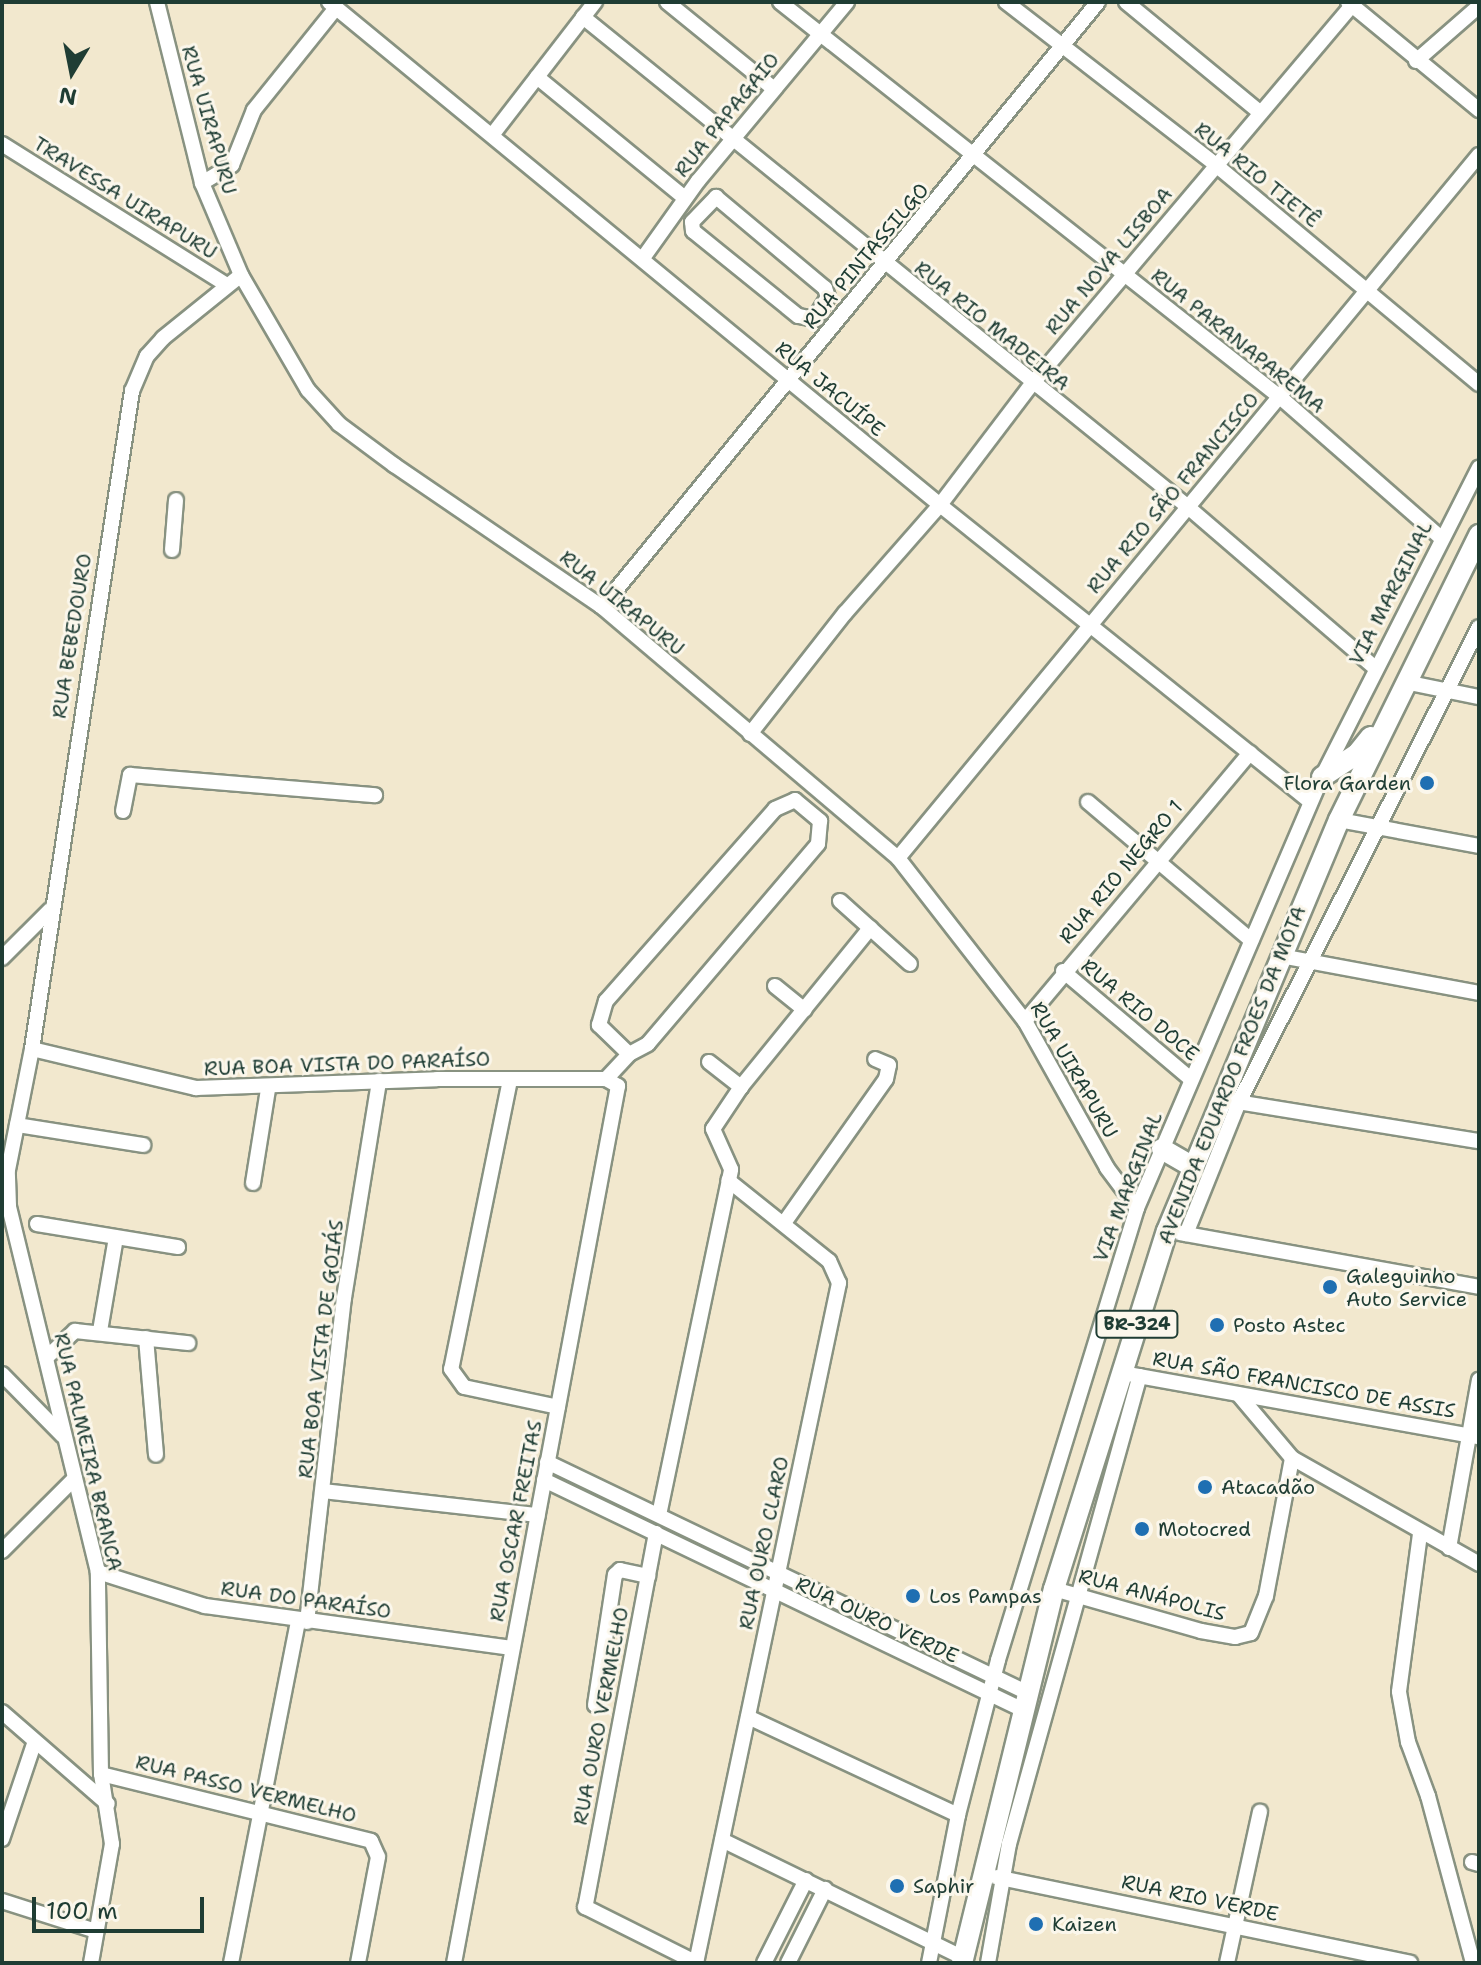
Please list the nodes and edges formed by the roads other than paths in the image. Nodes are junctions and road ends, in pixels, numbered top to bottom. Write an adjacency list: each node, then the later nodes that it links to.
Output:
1 (157, 2): 26 (street, RUA UIRAPURU)
2 (595, 2): 12 (street)
3 (667, 2): 17 (street)
4 (780, 2): 13 (street, RUA PARANAPAREMA)
5 (847, 2): 13 (street, RUA PAPAGAIO)
6 (1006, 2): 14 (street, RUA RIO TIETÊ)
7 (1098, 2): 14 (street, RUA PINTASSILGO)
8 (1126, 2): 19 (street)
9 (1350, 3): 15 (street); 19 (street, RUA NOVA LISBOA)
10 (332, 5): 20 (street, RUA JACUÍPE); 26 (street)
11 (1479, 6): 15 (street)
12 (583, 17): 16 (street); 21 (street, RUA RIO MADEIRA)
13 (820, 35): 17 (street, RUA PAPAGAIO); 23 (street, RUA PARANAPAREMA)
14 (1061, 47): 23 (street, RUA PINTASSILGO); 25 (street, RUA RIO TIETÊ)
15 (1416, 61): 18 (street)
16 (537, 77): 20 (street); 27 (street)
17 (773, 88): 21 (street, RUA PAPAGAIO)
18 (1479, 110)
19 (1258, 111): 25 (street, RUA NOVA LISBOA)
20 (493, 134): 28 (street, RUA JACUÍPE)
21 (732, 140): 27 (street, RUA PAPAGAIO); 29 (street, RUA RIO MADEIRA)
22 (2, 144): 32 (street, TRAVESSA UIRAPURU)
23 (977, 155): 29 (street, RUA PINTASSILGO); 31 (street, RUA PARANAPAREMA)
24 (1479, 155): 33 (street, RUA RIO SÃO FRANCISCO)
25 (1216, 165): 31 (street, RUA NOVA LISBOA); 33 (street, RUA RIO TIETÊ)
26 (202, 183): 30 (street, RUA UIRAPURU)
27 (685, 198): 28 (street, RUA PAPAGAIO)
28 (643, 258): 36 (street, RUA JACUÍPE)
29 (886, 265): 35 (street, RUA PINTASSILGO); 37 (street, RUA RIO MADEIRA)
30 (241, 275): 32 (street, RUA BEBEDOURO); 47 (street, RUA UIRAPURU)
31 (1124, 275): 37 (street, RUA NOVA LISBOA); 39 (street, RUA PARANAPAREMA)
32 (227, 285): 68 (street, RUA BEBEDOURO)
33 (1367, 293): 38 (street, RUA RIO TIETÊ); 39 (street, RUA RIO SÃO FRANCISCO)
34 (822, 310): 34 (street); 35 (street)
35 (836, 322): 36 (street, RUA PINTASSILGO)
36 (787, 380): 42 (street, RUA JACUÍPE); 47 (street, RUA PINTASSILGO)
37 (1032, 384): 42 (street, RUA NOVA LISBOA); 43 (street, RUA RIO MADEIRA)
38 (1479, 384)
39 (1280, 397): 43 (street, RUA RIO SÃO FRANCISCO); 44 (street, RUA PARANAPAREMA)
40 (1479, 467): 44 (street, VIA MARGINAL)
41 (176, 500): 46 (street)
42 (940, 505): 48 (street, RUA JACUÍPE); 55 (street, RUA NOVA LISBOA)
43 (1188, 507): 48 (street, RUA RIO SÃO FRANCISCO); 50 (street, RUA RIO MADEIRA)
44 (1441, 538): 50 (street, VIA MARGINAL)
45 (1477, 543): 51 (highway, AVENIDA EDUARDO FROES DA MOTA / BR-324)
46 (172, 550)
47 (602, 607): 55 (street, RUA UIRAPURU)
48 (1090, 623): 56 (street, RUA JACUÍPE); 65 (street, RUA RIO SÃO FRANCISCO)
49 (1479, 627): 52 (street)
50 (1375, 668): 57 (street, VIA MARGINAL)
51 (1405, 682): 52 (street); 54 (highway, AVENIDA EDUARDO FROES DA MOTA / BR-324)
52 (1446, 691): 53 (street); 63 (street)
53 (1479, 697)
54 (1391, 712): 57 (highway); 62 (highway, AVENIDA EDUARDO FROES DA MOTA / BR-324)
55 (750, 734): 65 (street, RUA UIRAPURU)
56 (1250, 753): 59 (street, RUA JACUÍPE); 66 (street, RUA RIO NEGRO 1)
57 (1322, 777): 59 (street, VIA MARGINAL)
58 (375, 795): 61 (street)
59 (1310, 801): 70 (street, VIA MARGINAL)
60 (1088, 802): 66 (street)
61 (123, 811)
62 (1339, 820): 63 (street); 71 (highway, AVENIDA EDUARDO FROES DA MOTA / BR-324)
63 (1378, 828): 64 (street); 73 (street)
64 (1479, 846)
65 (898, 858): 79 (street, RUA UIRAPURU)
66 (1156, 860): 70 (street); 75 (street, RUA RIO NEGRO 1)
67 (840, 901): 69 (street)
68 (50, 910): 72 (street); 80 (street, RUA BEBEDOURO)
69 (870, 928): 74 (street); 78 (street)
70 (1251, 940): 84 (street, VIA MARGINAL)
71 (1280, 956): 73 (street); 90 (highway, AVENIDA EDUARDO FROES DA MOTA / BR-324)
72 (2, 958)
73 (1311, 963): 77 (street); 90 (street)
74 (910, 964)
75 (1063, 971): 79 (street, RUA RIO NEGRO 1); 84 (street, RUA RIO DOCE)
76 (775, 986): 78 (street)
77 (1479, 993)
78 (805, 1010): 88 (street)
79 (1025, 1021): 99 (street, RUA UIRAPURU)
80 (32, 1049): 89 (street, RUA BOA VISTA DO PARAÍSO); 91 (street, RUA PALMEIRA BRANCA)
81 (629, 1054): 81 (street); 87 (street)
82 (875, 1059): 100 (street)
83 (709, 1062): 88 (street)
84 (1191, 1079): 94 (street, VIA MARGINAL)
85 (510, 1080): 86 (street, RUA BOA VISTA DO PARAÍSO); 87 (street, RUA BOA VISTA DO PARAÍSO); 114 (street)
86 (379, 1081): 89 (street, RUA BOA VISTA DO PARAÍSO); 122 (street, RUA BOA VISTA DE GOIÁS)
87 (612, 1083): 114 (street, RUA OSCAR FREITAS)
88 (741, 1087): 96 (street)
89 (268, 1089): 97 (street)
90 (1230, 1101): 92 (street); 95 (highway, AVENIDA EDUARDO FROES DA MOTA / BR-324); 102 (street)
91 (17, 1125): 93 (street); 98 (street, RUA PALMEIRA BRANCA)
92 (1479, 1141)
93 (143, 1145)
94 (1162, 1149): 95 (highway); 99 (street, VIA MARGINAL)
95 (1191, 1166): 102 (highway, AVENIDA EDUARDO FROES DA MOTA / BR-324)
96 (728, 1180): 100 (street, RUA OURO CLARO); 124 (street)
97 (253, 1183)
98 (6, 1203): 109 (street, RUA PALMEIRA BRANCA)
99 (1137, 1208): 138 (street, VIA MARGINAL)
100 (784, 1223): 131 (street, RUA OURO CLARO)
101 (37, 1224): 103 (street)
102 (1176, 1233): 105 (street); 111 (highway, AVENIDA EDUARDO FROES DA MOTA / BR-324)
103 (116, 1237): 104 (street); 106 (street)
104 (178, 1247)
105 (1479, 1287)
106 (100, 1331): 107 (street); 109 (street)
107 (146, 1338): 108 (street); 117 (street)
108 (188, 1343)
109 (46, 1358): 116 (street, RUA PALMEIRA BRANCA)
110 (2, 1374): 116 (street)
111 (1130, 1374): 113 (street, RUA SÃO FRANCISCO DE ASSIS); 133 (highway, AVENIDA EDUARDO FROES DA MOTA / BR-324); 135 (street)
112 (1479, 1380): 115 (street)
113 (1238, 1394): 115 (street, RUA SÃO FRANCISCO DE ASSIS); 118 (street)
114 (558, 1407): 119 (street, RUA OSCAR FREITAS)
115 (1474, 1436): 127 (street)
116 (64, 1437): 120 (street, RUA PALMEIRA BRANCA)
117 (156, 1455)
118 (1292, 1458): 126 (street); 135 (street, RUA ANÁPOLIS)
119 (547, 1462): 121 (street, RUA OSCAR FREITAS); 124 (street, RUA OURO VERDE)
120 (75, 1478): 128 (street); 130 (street, RUA PALMEIRA BRANCA)
121 (544, 1480): 123 (street, RUA OSCAR FREITAS); 125 (street, RUA OURO VERDE)
122 (323, 1491): 123 (street); 136 (street, RUA BOA VISTA DE GOIÁS)
123 (538, 1515): 137 (street, RUA OSCAR FREITAS)
124 (659, 1515): 131 (street, RUA OURO VERDE)
125 (656, 1533): 132 (street, RUA OURO VERMELHO); 134 (street, RUA OURO VERDE)
126 (1420, 1534): 127 (street); 172 (street)
127 (1449, 1548): 129 (street)
128 (3, 1549)
129 (1479, 1564)
130 (98, 1572): 136 (street, RUA DO PARAÍSO); 145 (street, RUA PALMEIRA BRANCA)
131 (778, 1574): 134 (street, RUA OURO CLARO); 138 (street, RUA OURO VERDE)
132 (648, 1576): 141 (street); 165 (street, RUA OURO VERMELHO)
133 (1054, 1589): 135 (street, RUA ANÁPOLIS); 140 (highway, AVENIDA EDUARDO FROES DA MOTA / BR-324)
134 (774, 1594): 139 (street, RUA OURO VERDE); 143 (street, RUA OURO CLARO)
135 (1077, 1595): 153 (street)
136 (303, 1622): 137 (street, RUA DO PARAÍSO); 147 (street, RUA BOA VISTA DE GOIÁS)
137 (512, 1648): 164 (street, RUA OSCAR FREITAS)
138 (994, 1676): 139 (street, VIA MARGINAL); 140 (street, RUA OURO VERDE)
139 (989, 1695): 140 (street, RUA OURO VERDE); 149 (street, VIA MARGINAL)
140 (1023, 1701): 152 (highway, AVENIDA EDUARDO FROES DA MOTA / BR-324)
141 (595, 1705)
142 (2, 1712): 144 (street)
143 (748, 1717): 149 (street); 151 (street, RUA OURO CLARO)
144 (35, 1741): 146 (street); 150 (street)
145 (101, 1774): 146 (street, RUA PALMEIRA BRANCA); 147 (street, RUA PASSO VERMELHO)
146 (108, 1804): 158 (street, RUA PALMEIRA BRANCA)
147 (262, 1812): 162 (street, RUA BOA VISTA DE GOIÁS); 163 (street, RUA PASSO VERMELHO)
148 (1260, 1812): 157 (street)
149 (958, 1815): 159 (street, VIA MARGINAL)
150 (2, 1839)
151 (722, 1840): 154 (street); 165 (street, RUA OURO CLARO)
152 (981, 1874): 153 (street, RUA RIO VERDE); 160 (highway, AVENIDA EDUARDO FROES DA MOTA / BR-324)
153 (1002, 1878): 157 (street, RUA RIO VERDE); 169 (street)
154 (806, 1880): 155 (street); 166 (street)
155 (825, 1889): 159 (street); 167 (street)
156 (2, 1901): 158 (street)
157 (1236, 1926): 170 (street); 171 (street, RUA RIO VERDE)
158 (96, 1931): 161 (street, RUA PALMEIRA BRANCA)
159 (933, 1944): 160 (street); 168 (street, VIA MARGINAL)
160 (963, 1960)
161 (91, 1963)
162 (231, 1963)
163 (358, 1963)
164 (454, 1963)
165 (696, 1963)
166 (764, 1963)
167 (788, 1963)
168 (929, 1963)
169 (988, 1963)
170 (1227, 1963)
171 (1410, 1963)
172 (1473, 1963)

